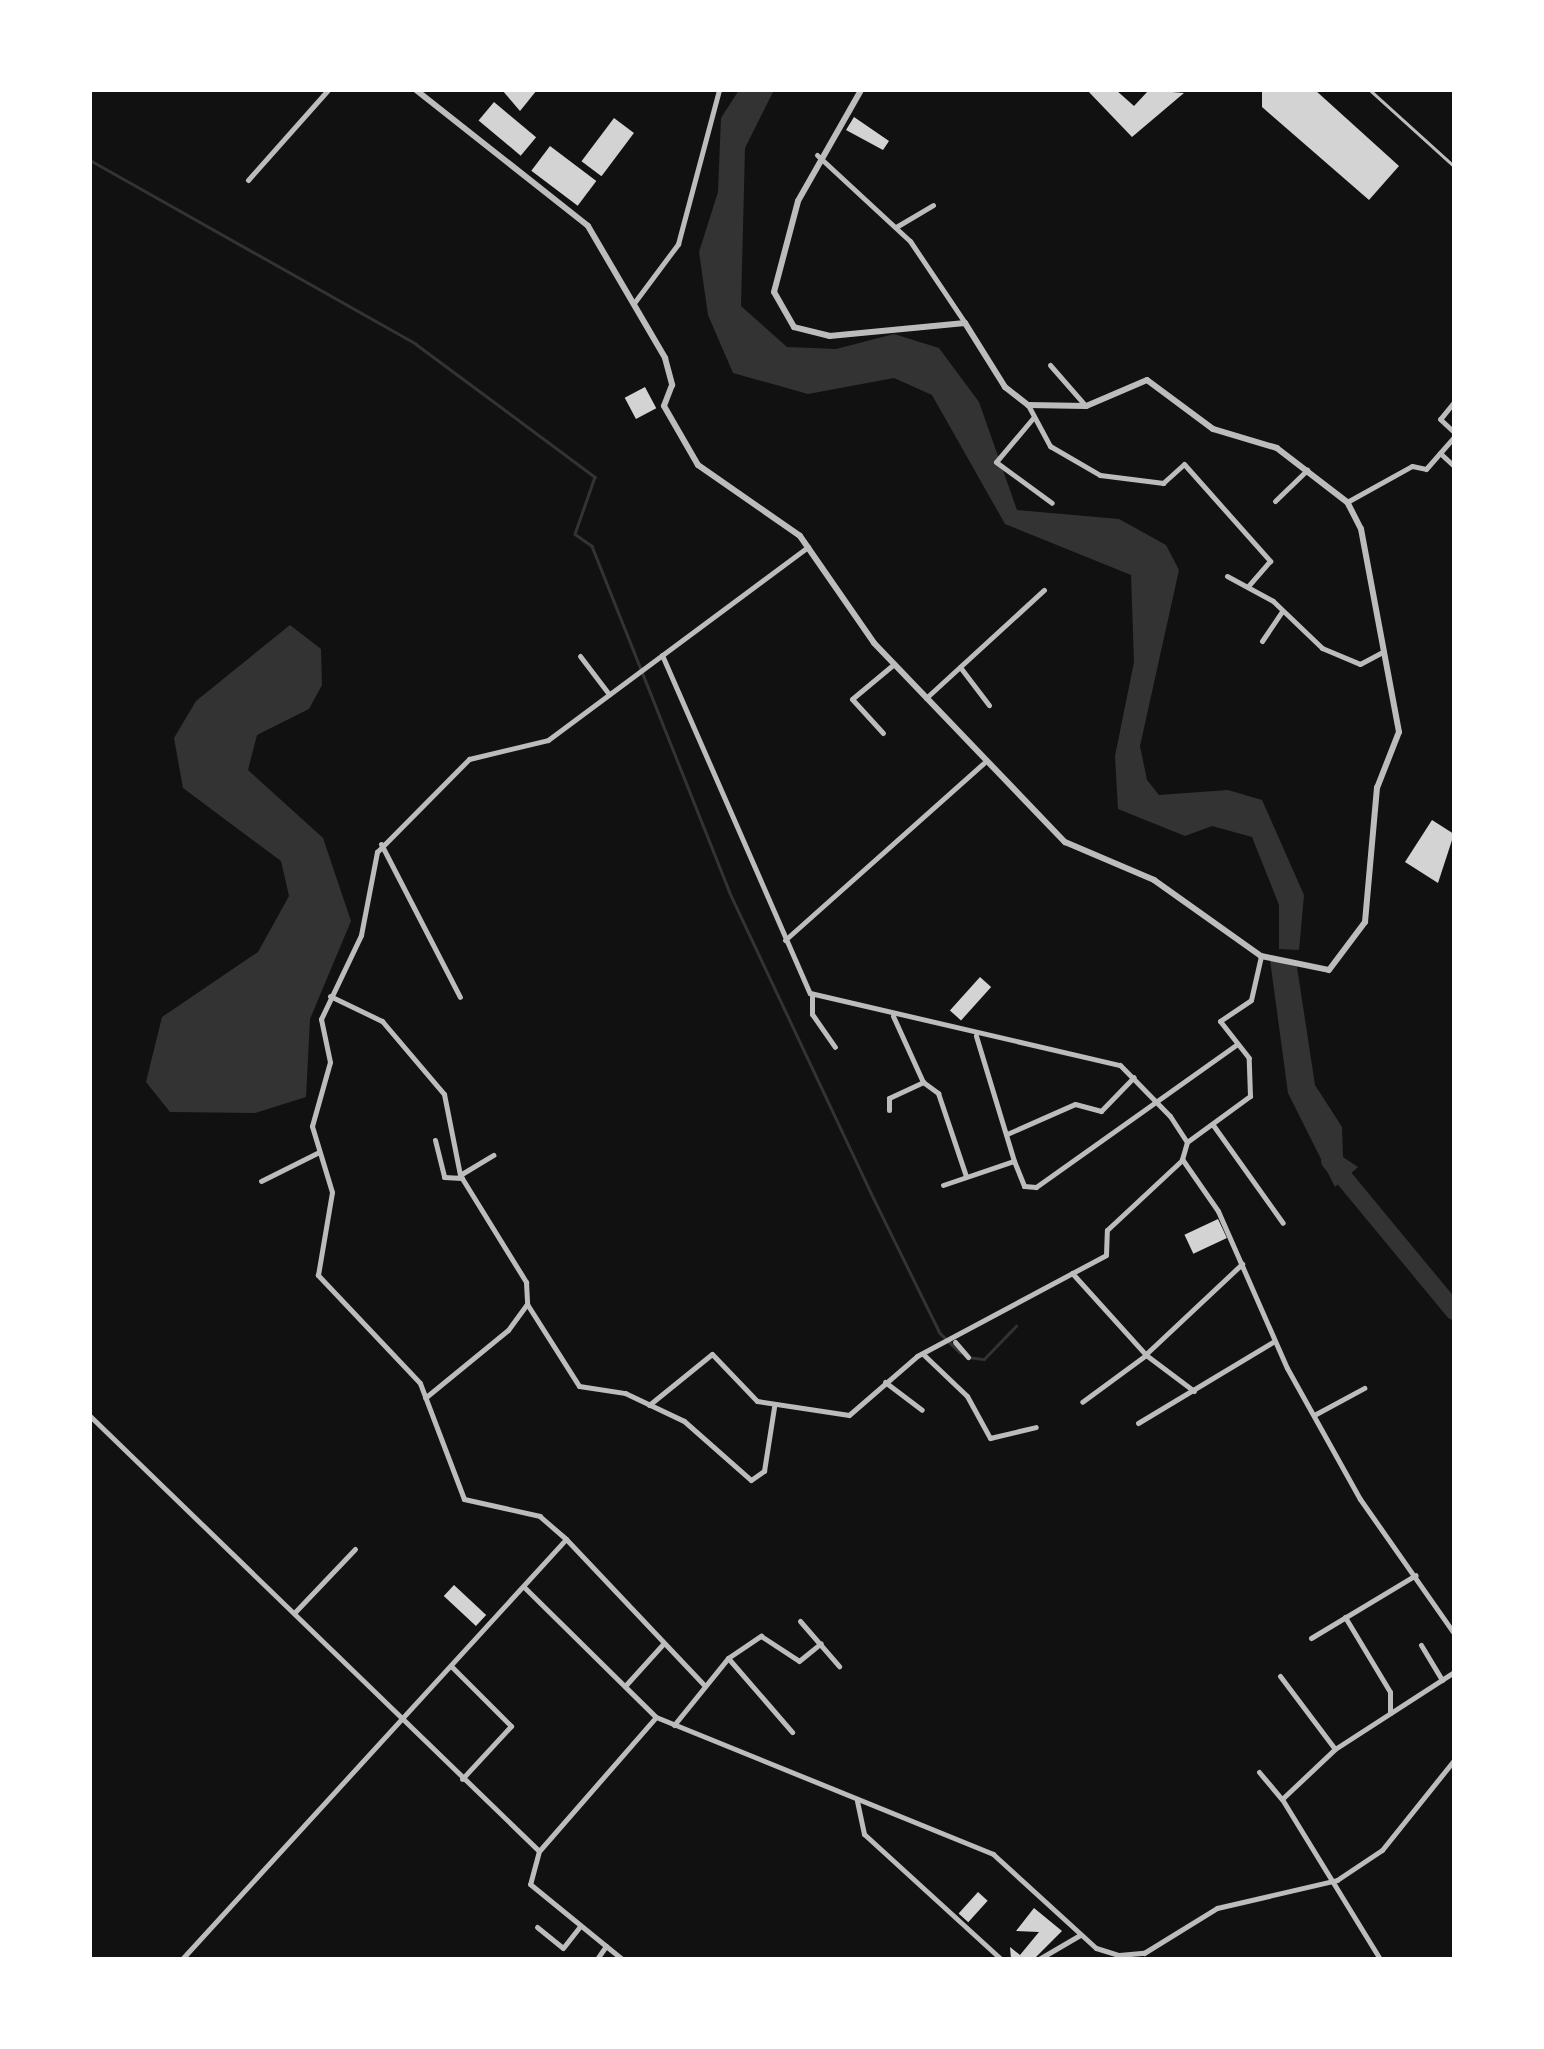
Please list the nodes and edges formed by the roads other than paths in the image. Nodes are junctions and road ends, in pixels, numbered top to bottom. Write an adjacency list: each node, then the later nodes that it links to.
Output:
1 (328, 90): 8 (street)
2 (416, 90): 11 (street)
3 (719, 90): 11 (street)
4 (861, 90): 6 (street)
5 (1370, 90): 7 (lane)
6 (817, 155): 10 (street); 12 (street)
7 (1454, 166)
8 (248, 180)
9 (933, 204): 10 (street)
10 (896, 227): 12 (street)
11 (634, 302): 25 (street)
12 (966, 323): 15 (street)
13 (1050, 364): 16 (street)
14 (1454, 402): 18 (street)
15 (1028, 405): 16 (street); 17 (street)
16 (1086, 406): 21 (street)
17 (1034, 418): 24 (street); 27 (street)
18 (1454, 435): 19 (street)
19 (1440, 453): 20 (street); 23 (street)
20 (1454, 466)
21 (1306, 470): 22 (street); 23 (street)
22 (1274, 502)
23 (1347, 502): 31 (street)
24 (1052, 503)
25 (808, 546): 32 (street); 34 (street)
26 (1226, 576): 27 (street)
27 (1248, 586): 29 (street)
28 (1044, 590): 35 (street)
29 (1282, 611): 30 (street); 31 (street)
30 (1262, 641)
31 (1382, 652): 43 (street)
32 (662, 655): 36 (street); 42 (street)
33 (580, 656): 36 (street)
34 (894, 664): 37 (street); 39 (street)
35 (960, 667): 37 (street); 38 (street)
36 (609, 694): 41 (street)
37 (926, 698): 40 (street)
38 (989, 704)
39 (883, 733)
40 (984, 762): 42 (street); 43 (street)
41 (381, 844): 45 (street); 46 (street)
42 (785, 940): 44 (street)
43 (1265, 958): 49 (street)
44 (812, 994): 47 (street); 50 (street)
45 (330, 996): 59 (street); 63 (street)
46 (460, 997)
47 (893, 1016): 48 (street); 52 (street)
48 (976, 1034): 51 (street); 56 (street)
49 (1236, 1044): 53 (street); 55 (street)
50 (835, 1047)
51 (1134, 1077): 53 (street); 56 (street)
52 (923, 1082): 54 (street); 64 (street)
53 (1160, 1103): 58 (street); 62 (street)
54 (890, 1110)
55 (1213, 1125): 58 (street); 67 (street)
56 (1007, 1134): 62 (street)
57 (435, 1140): 63 (street)
58 (1187, 1142): 61 (street)
59 (319, 1152): 65 (street); 79 (street)
60 (493, 1155): 63 (street)
61 (1182, 1160): 68 (street); 69 (street)
62 (1014, 1161): 64 (street)
63 (461, 1176): 70 (street)
64 (966, 1176): 66 (street)
65 (260, 1182)
66 (943, 1186)
67 (1283, 1222)
68 (1242, 1264): 72 (street); 74 (street)
69 (1072, 1273): 71 (street); 74 (street)
70 (527, 1304): 79 (street); 81 (street)
71 (954, 1342): 73 (street); 75 (street)
72 (1274, 1342): 78 (street); 84 (street)
73 (924, 1354): 76 (street); 87 (street)
74 (1146, 1354): 78 (street); 80 (street)
75 (968, 1357)
76 (885, 1382): 82 (street); 83 (street)
77 (1364, 1388): 84 (street)
78 (1195, 1392): 86 (street)
79 (425, 1398): 88 (street)
80 (1082, 1402)
81 (649, 1405): 82 (street); 82 (street)
82 (774, 1407)
83 (922, 1410)
84 (1316, 1414): 90 (street)
85 (90, 1416): 92 (street)
86 (1138, 1423)
87 (1036, 1427)
88 (566, 1538): 91 (street); 98 (street)
89 (355, 1549): 92 (street)
90 (1416, 1575): 93 (street); 95 (street)
91 (524, 1587): 101 (street); 106 (street)
92 (295, 1612): 110 (street)
93 (1344, 1616): 96 (street); 108 (street)
94 (800, 1621): 97 (street)
95 (1454, 1634)
96 (1311, 1638)
97 (820, 1642): 100 (street); 102 (street)
98 (664, 1644): 106 (street); 107 (street)
99 (1421, 1645): 105 (street)
100 (728, 1658): 107 (street); 112 (street)
101 (451, 1666): 110 (street); 116 (street)
102 (839, 1666)
103 (1454, 1672): 105 (street)
104 (1280, 1676): 113 (street)
105 (1442, 1680): 108 (street)
106 (624, 1686): 109 (street)
107 (705, 1686): 111 (street)
108 (1390, 1713): 113 (street)
109 (656, 1717): 111 (street); 119 (street)
110 (403, 1720): 116 (street); 126 (street)
111 (674, 1725): 118 (street)
112 (792, 1732)
113 (1335, 1748): 117 (street)
114 (1454, 1760): 120 (street)
115 (1259, 1772): 117 (street)
116 (461, 1779): 119 (street)
117 (1282, 1798): 120 (street)
118 (857, 1801): 123 (street); 125 (street)
119 (539, 1850): 121 (street)
120 (1337, 1880): 123 (street); 130 (street)
121 (580, 1926): 122 (street); 124 (street)
122 (538, 1927)
123 (1080, 1935): 129 (street)
124 (606, 1946): 127 (street); 128 (street)
125 (999, 1958)
126 (182, 1959)
127 (597, 1959)
128 (622, 1959)
129 (1039, 1959)
130 (1380, 1959)

